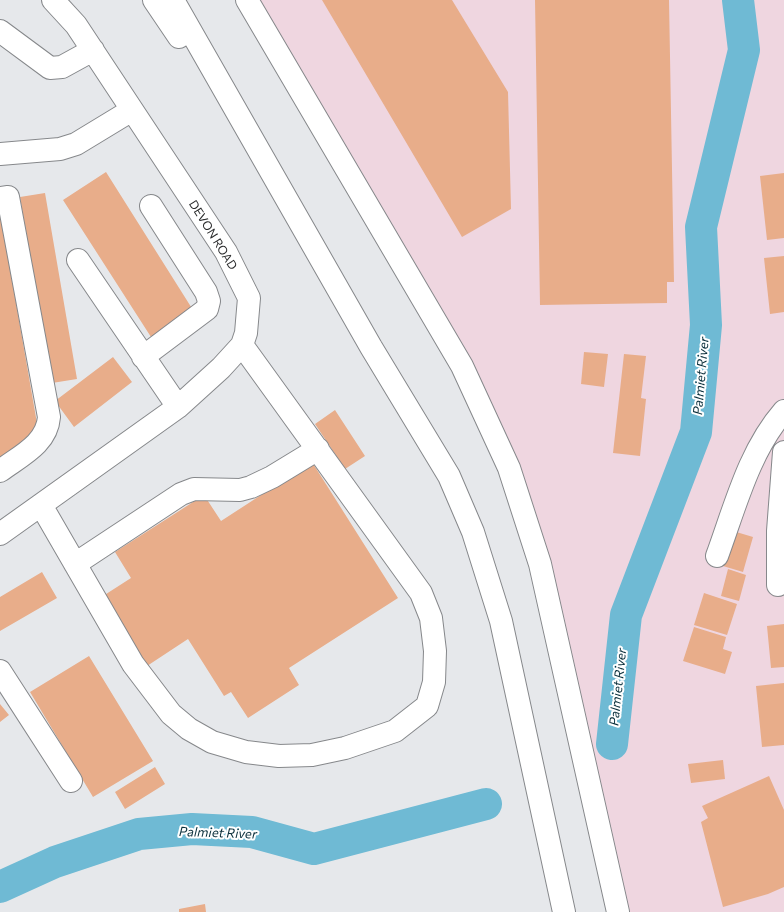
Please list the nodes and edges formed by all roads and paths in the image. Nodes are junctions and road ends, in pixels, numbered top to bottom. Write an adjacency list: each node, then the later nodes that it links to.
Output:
1 (53, 0): 6 (main road, DEVON ROAD)
2 (154, 0): 8 (main road)
3 (173, 0): 8 (main road)
4 (247, 0): 28 (main road)
5 (0, 31): 6 (main road)
6 (93, 50): 7 (main road, DEVON ROAD)
7 (132, 110): 9 (main road); 13 (main road, DEVON ROAD)
8 (238, 114): 27 (main road)
9 (0, 154)
10 (0, 198): 19 (main road)
11 (151, 206): 14 (main road)
12 (78, 260): 14 (main road)
13 (242, 345): 15 (main road, DEVON ROAD); 17 (main road)
14 (143, 357): 15 (main road)
15 (178, 407): 20 (main road, DEVON ROAD)
16 (784, 411): 22 (main road)
17 (318, 448): 23 (main road); 23 (main road)
18 (784, 452): 24 (main road)
19 (0, 471)
20 (41, 504): 21 (main road, DEVON ROAD); 23 (main road)
21 (0, 534)
22 (717, 556)
23 (75, 564)
24 (778, 585)
25 (0, 671): 26 (main road)
26 (70, 782)
27 (564, 912)
28 (618, 912)

